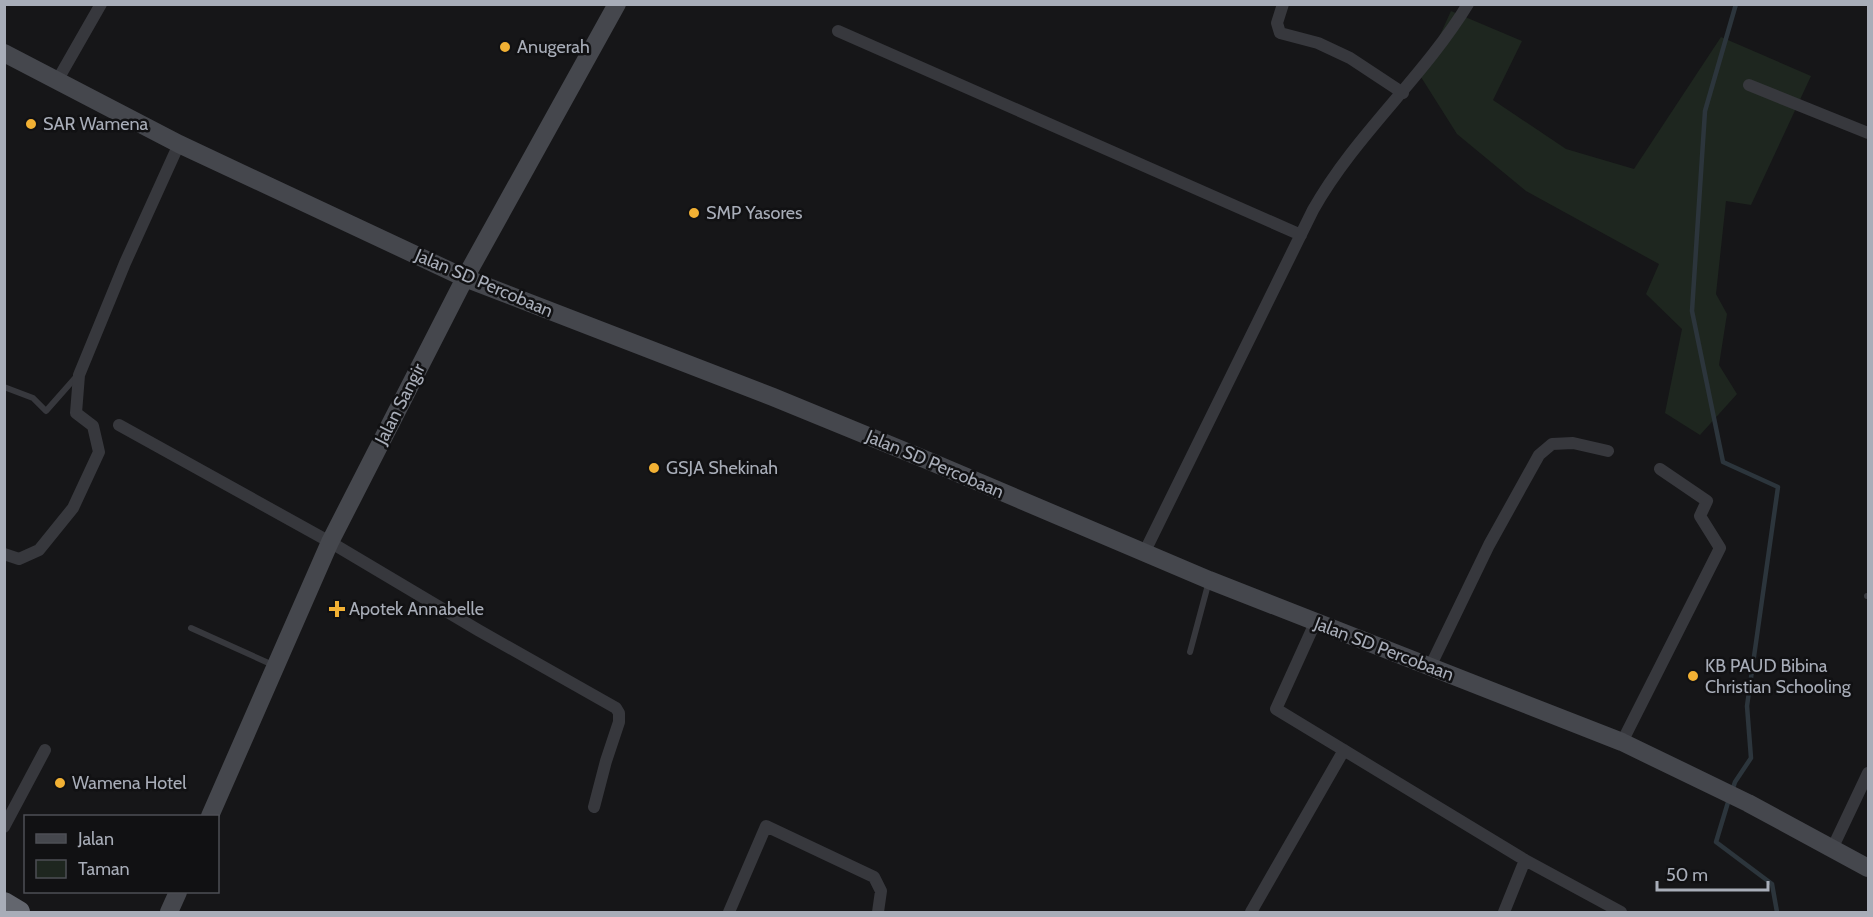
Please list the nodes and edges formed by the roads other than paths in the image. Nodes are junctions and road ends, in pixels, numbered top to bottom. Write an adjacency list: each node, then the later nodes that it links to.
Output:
1 (101, 4): 7 (street)
2 (617, 4): 13 (street, Jalan Sangir)
3 (1283, 4): 9 (street)
4 (1468, 4): 9 (street)
5 (838, 31): 12 (street)
6 (4, 53): 7 (street, Jalan SD Percobaan)
7 (57, 81): 11 (street, Jalan SD Percobaan)
8 (1749, 85): 10 (street)
9 (1403, 93): 12 (street)
10 (1869, 133)
11 (179, 144): 13 (street, Jalan SD Percobaan); 14 (street)
12 (1301, 236): 20 (street)
13 (465, 278): 19 (street, Jalan Sangir); 20 (street, Jalan SD Percobaan)
14 (79, 375): 15 (lane); 21 (street)
15 (4, 387)
16 (119, 425): 19 (street)
17 (1608, 451): 27 (street)
18 (1660, 469): 28 (street)
19 (330, 542): 26 (street, Jalan Sangir); 32 (street)
20 (1144, 553): 22 (street, Jalan SD Percobaan)
21 (4, 554)
22 (1209, 580): 23 (street, Jalan SD Percobaan); 25 (lane)
23 (1315, 623): 27 (street, Jalan SD Percobaan); 30 (street)
24 (191, 628): 26 (lane)
25 (1190, 652)
26 (276, 666): 33 (street, Jalan Sangir)
27 (1430, 667): 28 (street, Jalan SD Percobaan)
28 (1622, 742): 35 (street, Jalan SD Percobaan)
29 (45, 750): 34 (street)
30 (1344, 750): 36 (street); 44 (street)
31 (1869, 773): 35 (street)
32 (594, 807)
33 (210, 815)
34 (4, 827)
35 (1832, 849): 37 (street, Jalan SD Percobaan)
36 (1525, 860): 45 (street); 46 (street)
37 (1869, 868)
38 (177, 893): 41 (street)
39 (4, 903): 40 (highway)
40 (19, 912)
41 (169, 912)
42 (729, 912): 43 (street)
43 (878, 912)
44 (1251, 912)
45 (1504, 912)
46 (1621, 912)

